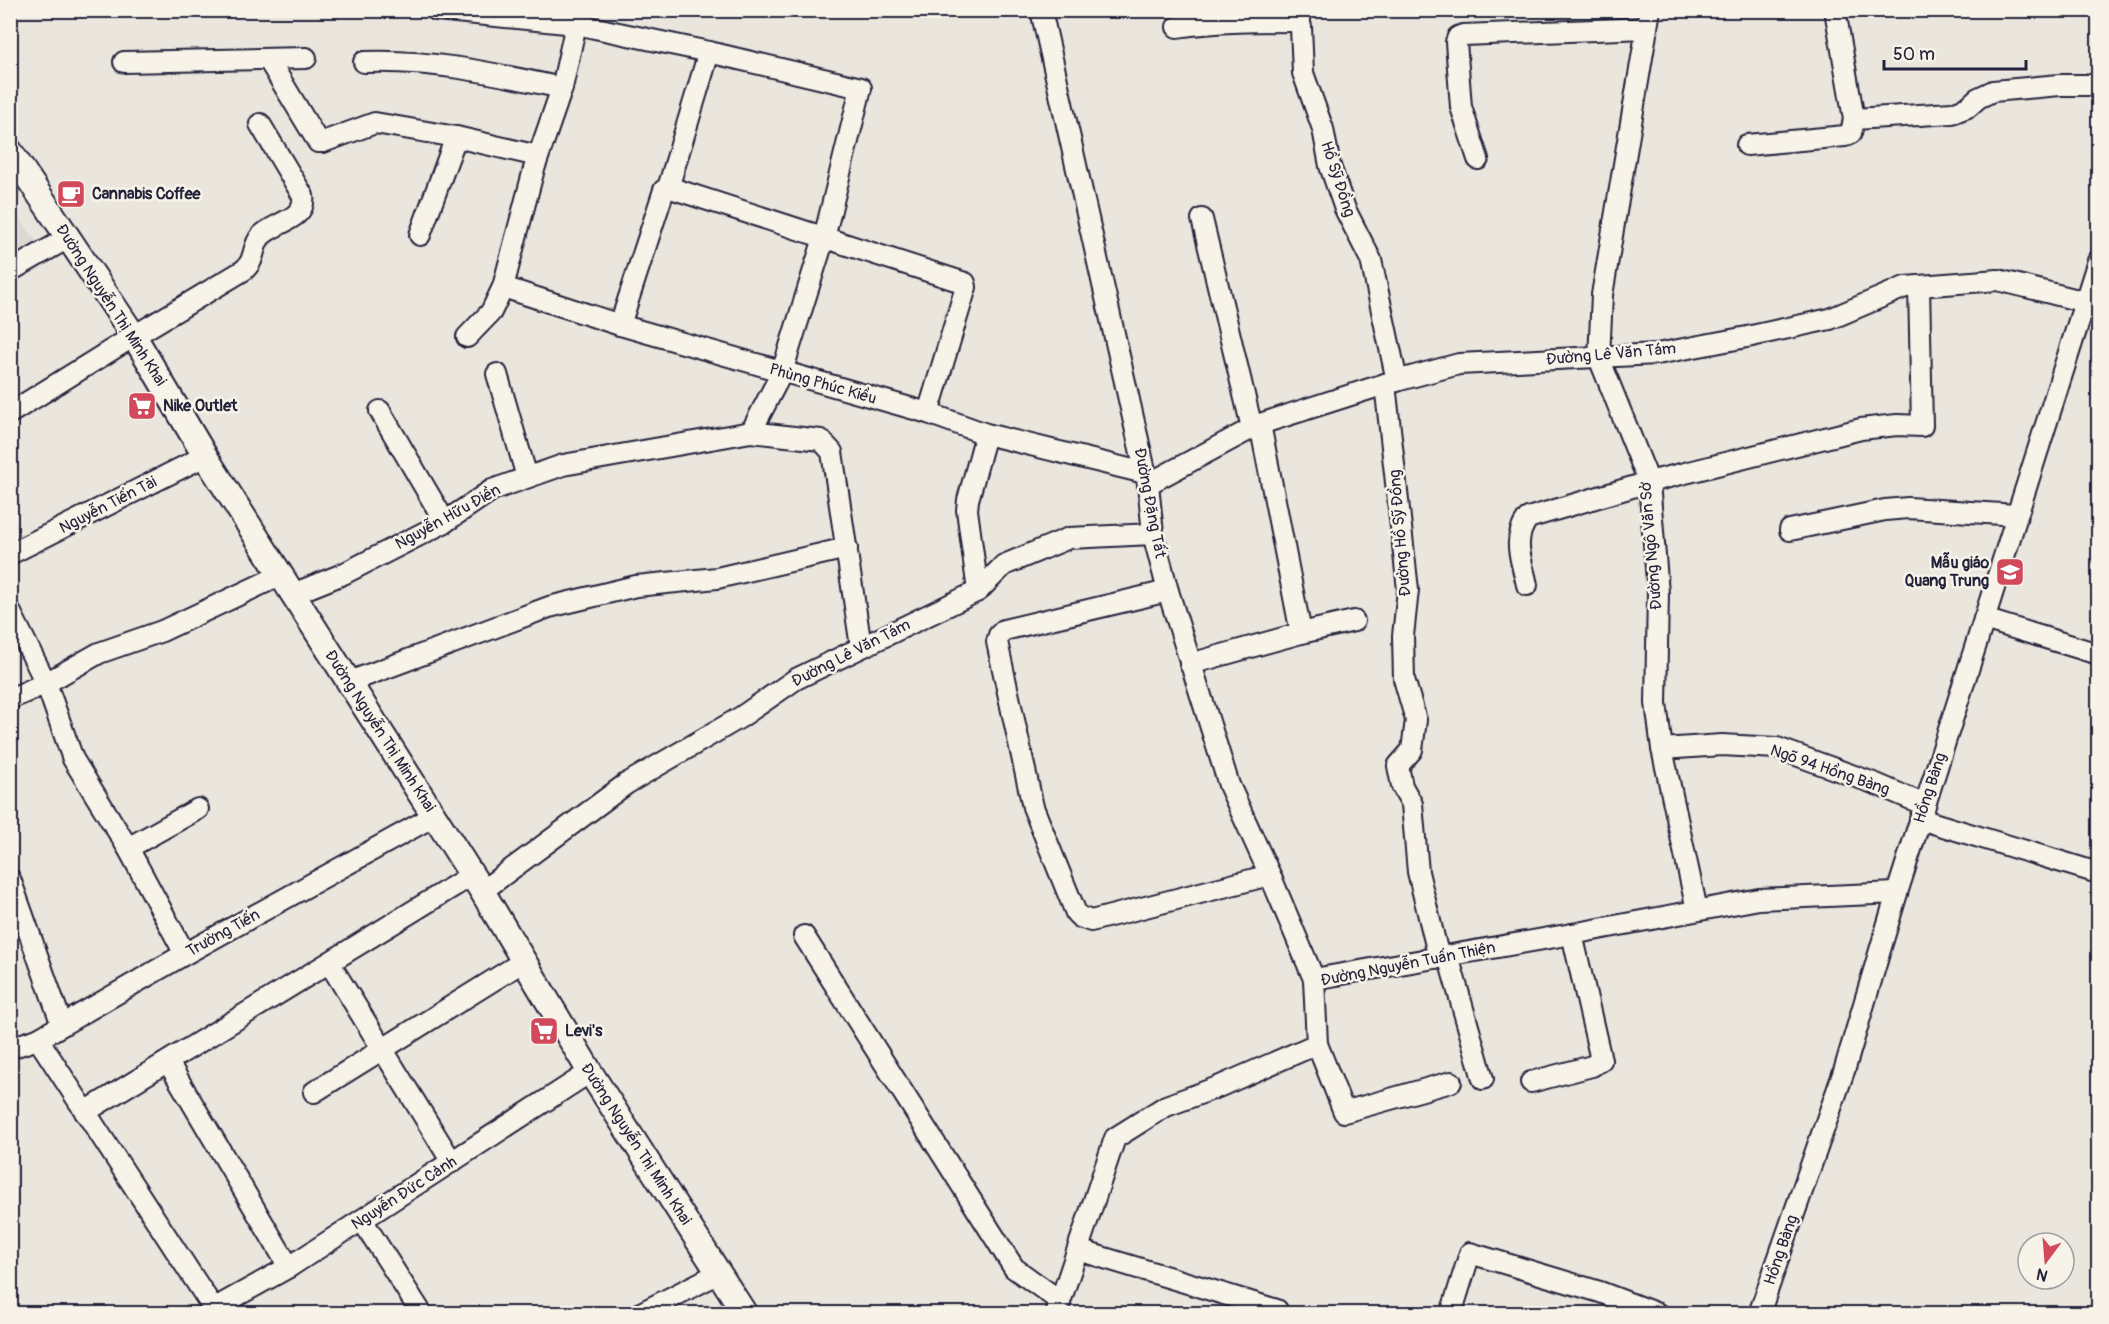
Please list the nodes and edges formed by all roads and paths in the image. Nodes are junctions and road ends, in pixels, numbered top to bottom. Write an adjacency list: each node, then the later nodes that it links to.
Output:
1 (436, 10): 5 (street)
2 (1041, 10): 47 (street, Đường Đặng Tất)
3 (1834, 10): 15 (street)
4 (1298, 16): 7 (street); 38 (street, Hồ Sỹ Đồng)
5 (575, 17): 8 (street); 14 (street)
6 (1648, 19): 21 (street); 35 (street, Đường Ngô Văn Sở)
7 (1177, 27)
8 (709, 52): 22 (street); 26 (street)
9 (306, 58): 10 (street)
10 (268, 59): 11 (street); 17 (street)
11 (124, 62)
12 (364, 62): 14 (street)
13 (2098, 86): 15 (street)
14 (562, 88): 20 (street)
15 (1854, 119): 18 (street)
16 (260, 124): 33 (street)
17 (456, 137): 20 (street); 24 (street)
18 (1747, 145)
19 (10, 151): 25 (main road, Đường Nguyễn Thị Minh Khai)
20 (538, 156): 30 (street)
21 (1478, 159)
22 (668, 188): 26 (street); 32 (street)
23 (1202, 219): 42 (street)
24 (420, 235)
25 (68, 237): 28 (street); 33 (main road, Đường Nguyễn Thị Minh Khai)
26 (824, 238): 36 (street); 41 (street)
27 (2098, 261): 31 (street, Hồng Bàng)
28 (10, 271)
29 (1919, 286): 31 (street, Đường Lê Văn Tám); 35 (street, Đường Lê Văn Tám); 48 (street)
30 (503, 287): 32 (street, Phùng Phúc Kiều); 34 (street)
31 (2092, 302): 49 (street, Hồng Bàng)
32 (620, 325): 36 (street, Phùng Phúc Kiều)
33 (134, 336): 40 (street); 45 (main road, Đường Nguyễn Thị Minh Khai)
34 (467, 337)
35 (1599, 358): 38 (street, Đường Lê Văn Tám); 48 (street, Đường Ngô Văn Sở)
36 (782, 372): 41 (street, Phùng Phúc Kiều); 43 (street)
37 (497, 374): 46 (street)
38 (1391, 382): 42 (street, Đường Lê Văn Tám); 83 (street, Đường Hồ Sỹ Đồng)
39 (380, 411): 50 (street)
40 (10, 413)
41 (928, 413): 44 (street, Phùng Phúc Kiều)
42 (1256, 426): 47 (street, Đường Lê Văn Tám); 62 (street)
43 (751, 432): 46 (street, Nguyễn Hữu Điền); 53 (street, Nguyễn Hữu Điền)
44 (986, 434): 47 (street, Phùng Phúc Kiều); 57 (street)
45 (205, 456): 54 (street, Nguyễn Tiến Tài); 55 (main road, Đường Nguyễn Thị Minh Khai)
46 (527, 477): 50 (street, Nguyễn Hữu Điền)
47 (1147, 478): 52 (street, Đường Đặng Tất)
48 (1649, 482): 56 (street); 69 (street, Đường Ngô Văn Sở)
49 (2017, 515): 51 (street); 60 (street, Hồng Bàng)
50 (445, 522): 55 (street, Nguyễn Hữu Điền)
51 (1790, 530)
52 (1153, 534): 57 (street, Đường Lê Văn Tám); 58 (street, Đường Đặng Tất)
53 (847, 548): 63 (street, Nguyễn Hữu Điền); 66 (street)
54 (10, 554)
55 (287, 584): 66 (main road, Đường Nguyễn Thị Minh Khai); 67 (street, Nguyễn Hữu Điền)
56 (1527, 585)
57 (978, 591): 63 (street, Đường Lê Văn Tám)
58 (1168, 591): 65 (street, Đường Đặng Tất); 75 (street)
59 (10, 611): 67 (street)
60 (1984, 619): 64 (street); 71 (street, Hồng Bàng)
61 (1354, 621): 62 (street)
62 (1301, 633): 65 (street)
63 (861, 647): 77 (street, Đường Lê Văn Tám)
64 (2098, 654)
65 (1190, 664): 75 (street, Đường Đặng Tất)
66 (349, 682): 72 (main road, Đường Nguyễn Thị Minh Khai)
67 (46, 683): 68 (street, Nguyễn Hữu Điền); 73 (street)
68 (10, 699)
69 (1662, 749): 71 (street, Ngõ 94 Hồng Bàng); 79 (street, Đường Ngô Văn Sở)
70 (198, 809): 73 (street)
71 (1922, 812): 74 (street, Ngõ 94 Hồng Bàng); 78 (street, Hồng Bàng)
72 (434, 816): 77 (main road, Đường Nguyễn Thị Minh Khai); 82 (street, Trường Tiến)
73 (129, 848): 82 (street)
74 (2098, 873)
75 (1270, 875): 86 (street, Đường Đặng Tất)
76 (10, 879): 87 (street)
77 (477, 883): 84 (main road, Đường Nguyễn Thị Minh Khai); 85 (street, Đường Lê Văn Tám)
78 (1896, 893): 79 (street, Đường Nguyễn Tuấn Thiện); 112 (street, Hồng Bàng)
79 (1697, 910): 80 (street, Đường Nguyễn Tuấn Thiện)
80 (1572, 934): 83 (street, Đường Nguyễn Tuấn Thiện); 96 (street)
81 (804, 936): 104 (street)
82 (185, 954): 87 (street, Trường Tiến)
83 (1444, 957): 86 (street, Đường Nguyễn Tuấn Thiện); 94 (street)
84 (524, 961): 91 (street); 93 (main road, Đường Nguyễn Thị Minh Khai)
85 (330, 964): 91 (street); 92 (street, Đường Lê Văn Tám)
86 (1314, 979): 89 (street, Đường Nguyễn Tuấn Thiện)
87 (62, 1025): 88 (street, Trường Tiến)
88 (38, 1039): 90 (street, Trường Tiến); 98 (street)
89 (1317, 1044): 95 (street, Đường Nguyễn Tuấn Thiện); 101 (street)
90 (10, 1048)
91 (383, 1050): 97 (street); 99 (street)
92 (168, 1062): 98 (street, Đường Lê Văn Tám); 102 (street)
93 (590, 1072): 99 (street, Nguyễn Đức Cảnh); 103 (main road, Đường Nguyễn Thị Minh Khai)
94 (1483, 1079)
95 (1451, 1082)
96 (1531, 1082)
97 (314, 1092)
98 (85, 1113): 106 (street)
99 (452, 1162): 100 (street, Nguyễn Đức Cảnh)
100 (362, 1220): 102 (street, Nguyễn Đức Cảnh); 107 (street)
101 (1078, 1250): 104 (street); 105 (street)
102 (289, 1267): 106 (street, Nguyễn Đức Cảnh)
103 (719, 1273): 108 (street); 109 (main road, Đường Nguyễn Thị Minh Khai)
104 (1058, 1307)
105 (1277, 1310)
106 (218, 1314)
107 (422, 1314)
108 (639, 1314)
109 (745, 1314)
110 (1450, 1314): 111 (street)
111 (1658, 1314)
112 (1759, 1314)

